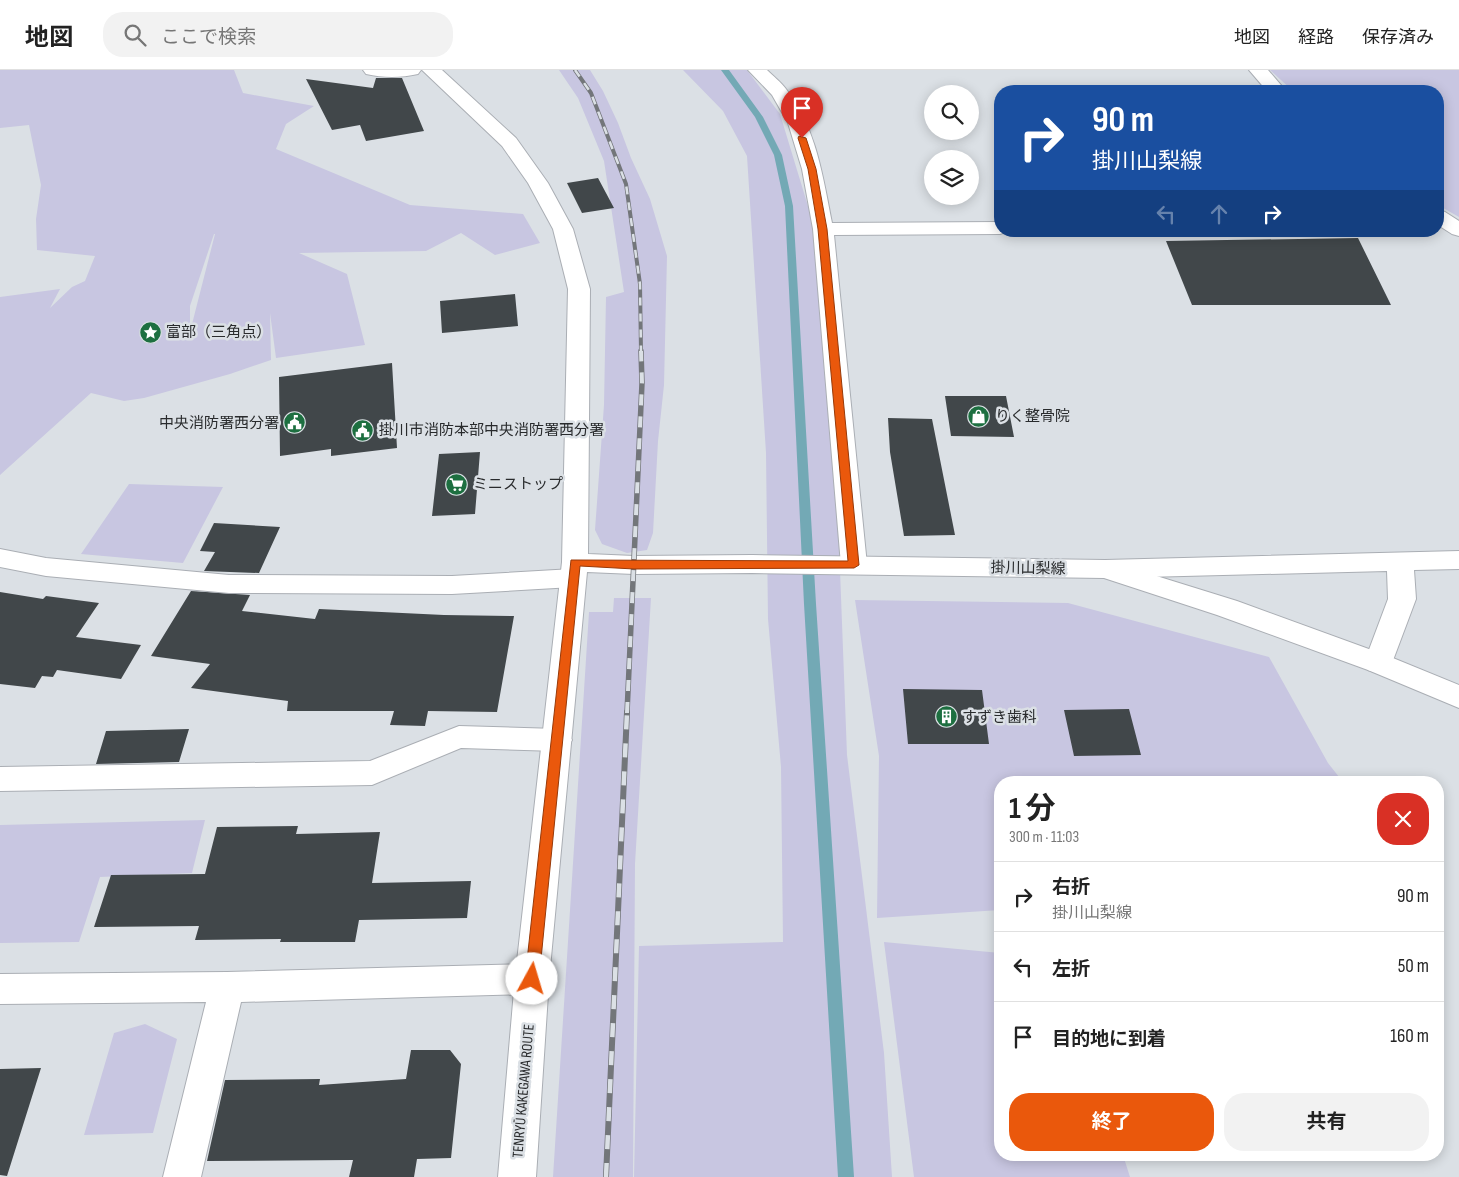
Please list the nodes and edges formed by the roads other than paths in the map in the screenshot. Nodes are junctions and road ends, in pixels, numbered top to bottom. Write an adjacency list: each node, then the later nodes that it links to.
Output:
1 (372, 70): 2 (street)
2 (412, 70)
3 (431, 70): 13 (street, TENRYŪ KAKEGAWA ROUTE)
4 (757, 70): 8 (street)
5 (1258, 70): 6 (street)
6 (1272, 85)
7 (994, 228): 8 (street)
8 (823, 229): 12 (street)
9 (0, 558): 13 (street, 掛川山梨線)
10 (1459, 560): 11 (street)
11 (1400, 562): 14 (street); 15 (street)
12 (849, 565): 13 (street, 掛川山梨線); 14 (street, 掛川山梨線)
13 (574, 570): 17 (street, TENRYŪ KAKEGAWA ROUTE)
14 (1105, 570): 15 (street, 掛川山梨線)
15 (1378, 663): 16 (street, 掛川山梨線)
16 (1459, 697)
17 (557, 740): 18 (street); 19 (street, TENRYŪ KAKEGAWA ROUTE)
18 (0, 779)
19 (532, 979): 20 (street); 23 (street, TENRYŪ KAKEGAWA ROUTE)
20 (227, 987): 21 (street); 22 (street)
21 (0, 990)
22 (182, 1177)
23 (517, 1177)

